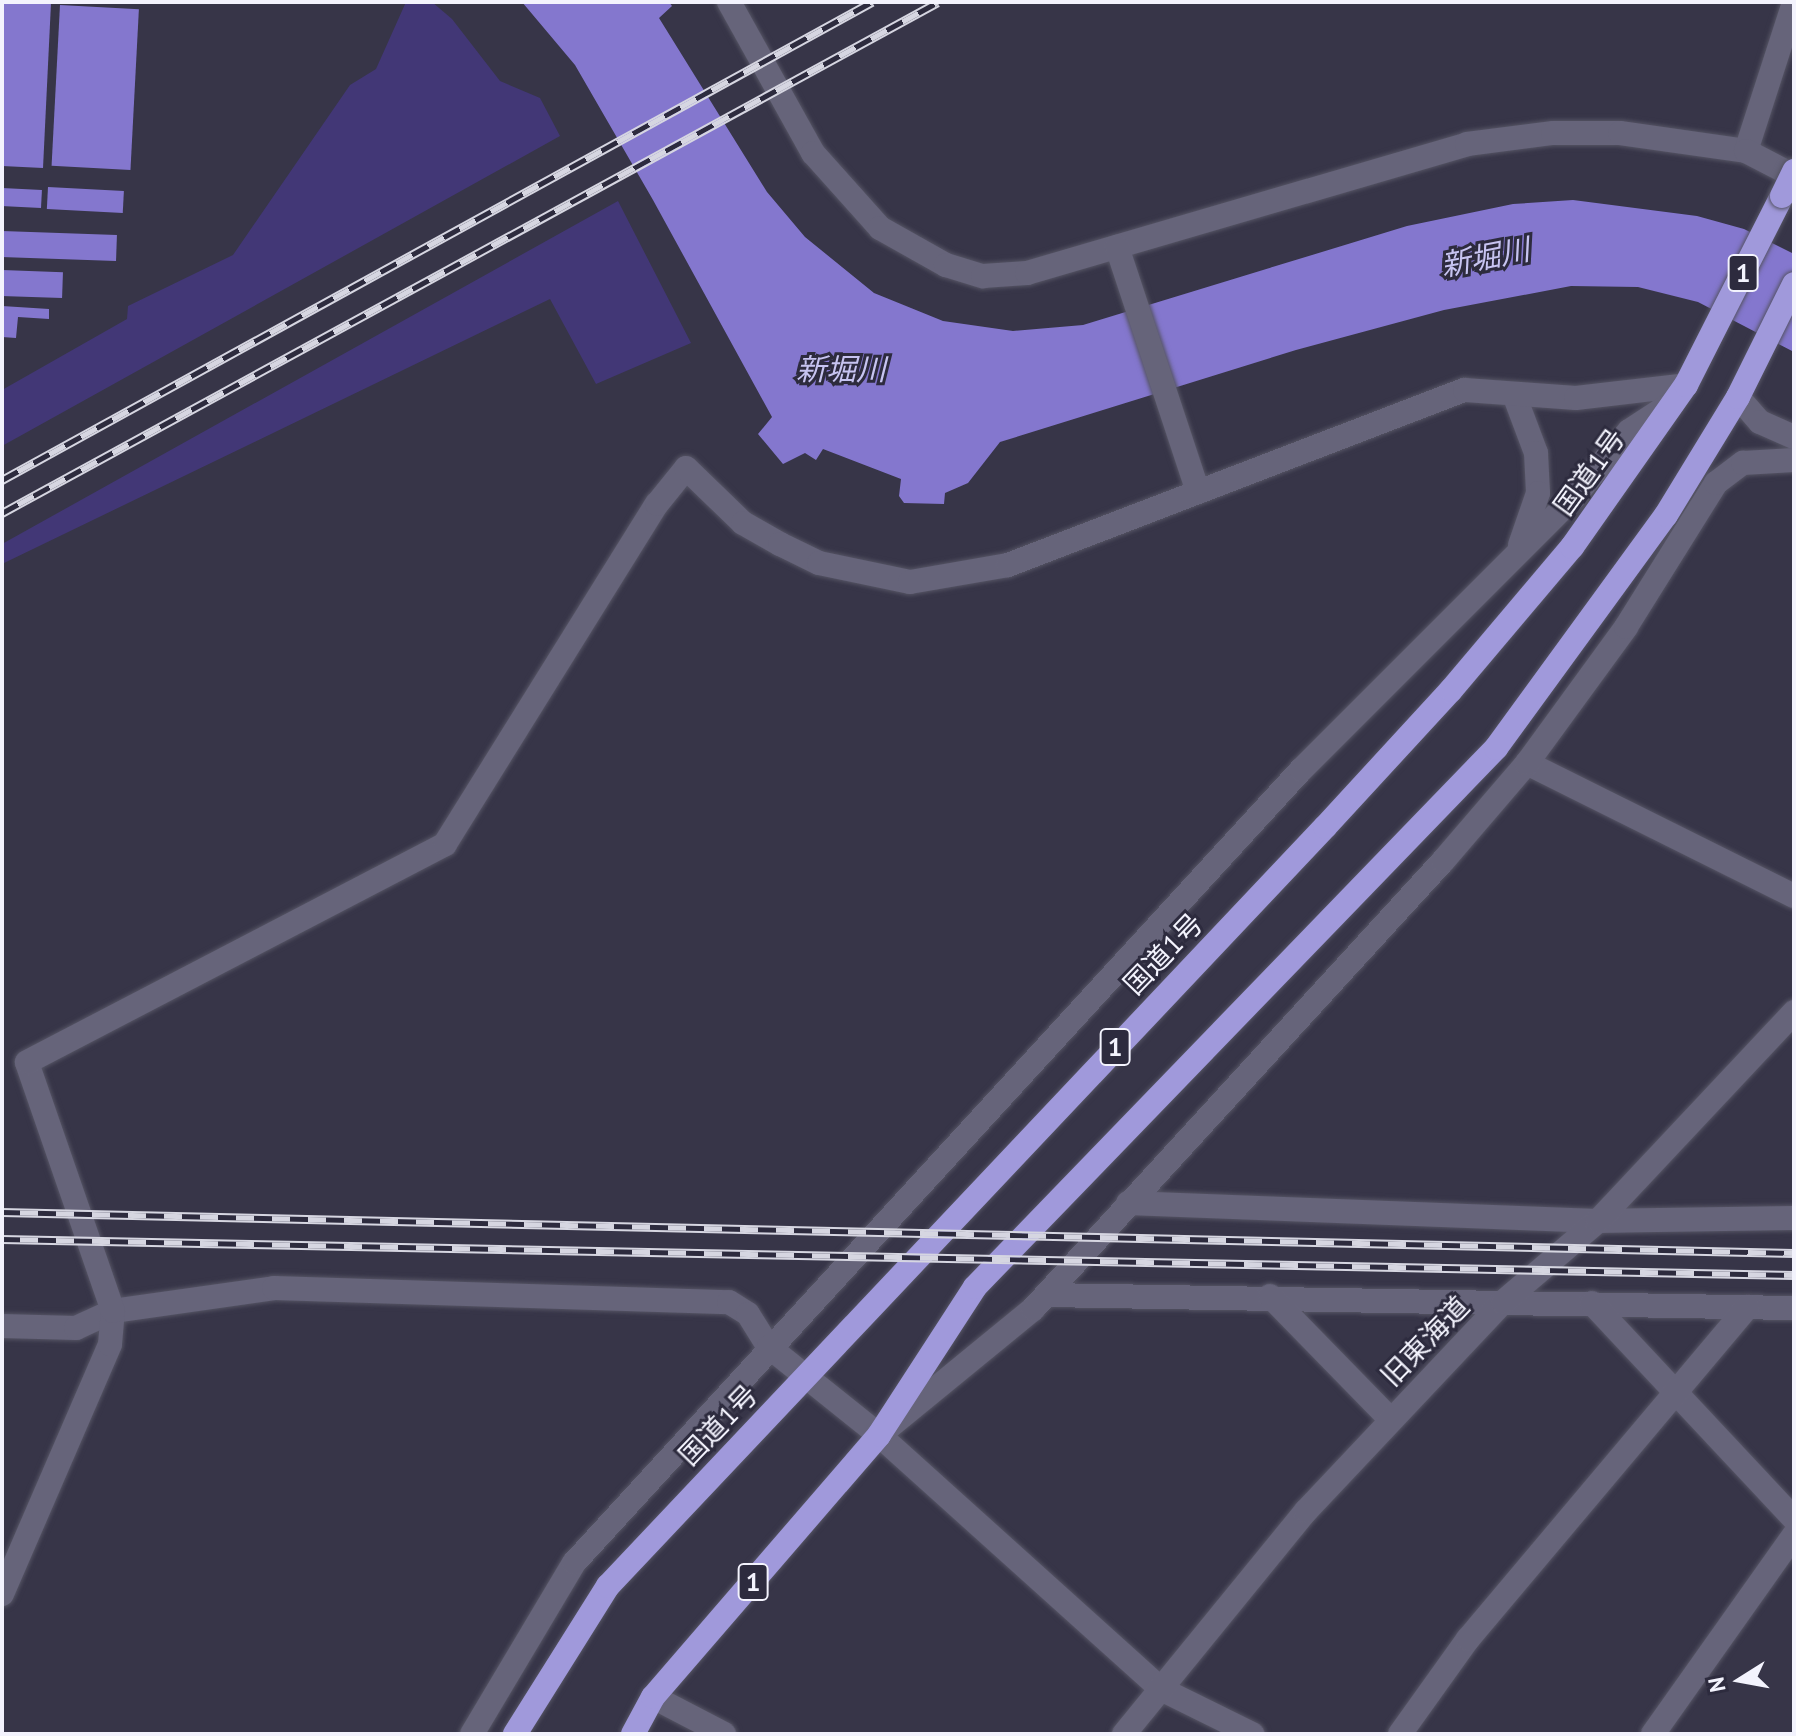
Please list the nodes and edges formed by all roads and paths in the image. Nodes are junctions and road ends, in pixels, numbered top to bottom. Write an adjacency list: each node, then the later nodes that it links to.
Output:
1 (729, 2): 5 (street)
2 (1794, 2): 3 (street)
3 (1746, 151): 4 (street); 5 (street)
4 (1794, 173): 7 (highway, 国道1号 / 1, bridge)
5 (1117, 247): 13 (street)
6 (1794, 284): 9 (highway, 1)
7 (1680, 393): 8 (street); 15 (street); 31 (highway, 国道1号 / 1)
8 (1515, 397): 13 (street); 15 (street)
9 (1738, 397): 10 (street); 12 (highway, 1)
10 (1794, 437)
11 (1794, 460): 14 (street)
12 (1697, 464): 14 (street); 34 (highway, 1)
13 (1198, 492): 28 (street)
14 (1680, 545): 16 (street)
15 (1519, 547): 30 (street)
16 (1527, 763): 17 (street); 19 (street)
17 (1794, 896)
18 (1794, 1012): 21 (street, 旧東海道)
19 (1128, 1203): 21 (street); 22 (street)
20 (1794, 1218): 21 (street)
21 (1598, 1221): 24 (street, 旧東海道)
22 (1046, 1295): 23 (street); 34 (street)
23 (1270, 1296): 24 (street); 33 (street)
24 (1503, 1302): 25 (street); 33 (street, 旧東海道)
25 (1592, 1303): 26 (street); 32 (street)
26 (1748, 1307): 27 (street); 32 (street)
27 (1794, 1308)
28 (113, 1311): 29 (street); 30 (street); 37 (street)
29 (2, 1326)
30 (769, 1347): 31 (street); 40 (street)
31 (808, 1378): 34 (street); 41 (highway, 国道1号 / 1)
32 (1678, 1395): 35 (street); 46 (street)
33 (1391, 1420): 38 (street, 旧東海道)
34 (879, 1435): 38 (street); 39 (highway, 1)
35 (1794, 1519)
36 (1794, 1535): 47 (street)
37 (2, 1594)
38 (1161, 1689): 44 (street, 旧東海道); 45 (street)
39 (653, 1697): 42 (highway, 1); 43 (street)
40 (472, 1734)
41 (515, 1734)
42 (633, 1734)
43 (724, 1734)
44 (1124, 1734)
45 (1252, 1734)
46 (1400, 1734)
47 (1653, 1734)

